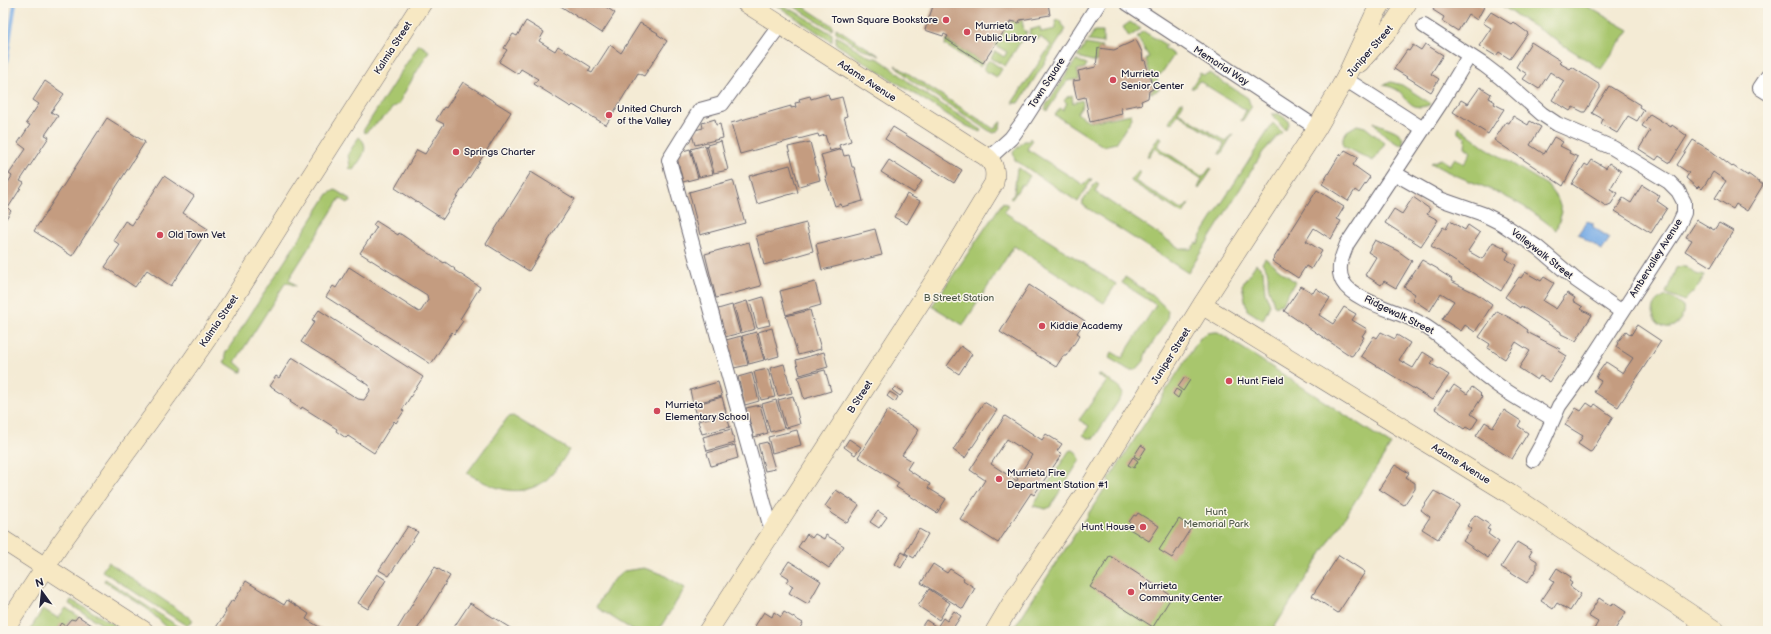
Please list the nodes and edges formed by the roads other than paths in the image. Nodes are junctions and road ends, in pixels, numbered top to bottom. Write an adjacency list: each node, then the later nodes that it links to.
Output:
1 (422, 3): 23 (street, Kalmia Street)
2 (1098, 3): 15 (street, Town Square)
3 (1127, 3): 13 (street, Memorial Way)
4 (1382, 3): 11 (street, Juniper Street)
5 (1407, 3): 11 (street, Juniper Street)
6 (751, 4): 7 (street, Adams Avenue)
7 (780, 25): 15 (street, Adams Avenue); 21 (street)
8 (1424, 26): 9 (street, Ambervalley Avenue)
9 (1470, 56): 14 (street, Ridgewalk Street); 18 (street, Ambervalley Avenue)
10 (1768, 76): 12 (street)
11 (1345, 80): 13 (street, Juniper Street); 14 (street)
12 (1768, 93)
13 (1316, 128): 17 (street, Juniper Street)
14 (1423, 129): 16 (street, Ridgewalk Street)
15 (989, 158): 21 (street, B Street)
16 (1394, 173): 18 (street, Valleywalk Street); 19 (street, Ridgewalk Street)
17 (1202, 305): 27 (street, Juniper Street); 28 (street, Adams Avenue)
18 (1622, 312): 19 (street, Ambervalley Avenue)
19 (1553, 419): 20 (street, Ambervalley Avenue)
20 (1532, 460)
21 (772, 532): 26 (street, B Street)
22 (3, 540): 23 (street)
23 (44, 567): 24 (street, Kalmia Street); 25 (street)
24 (3, 631)
25 (144, 631)
26 (708, 631)
27 (995, 631)
28 (1716, 631)

